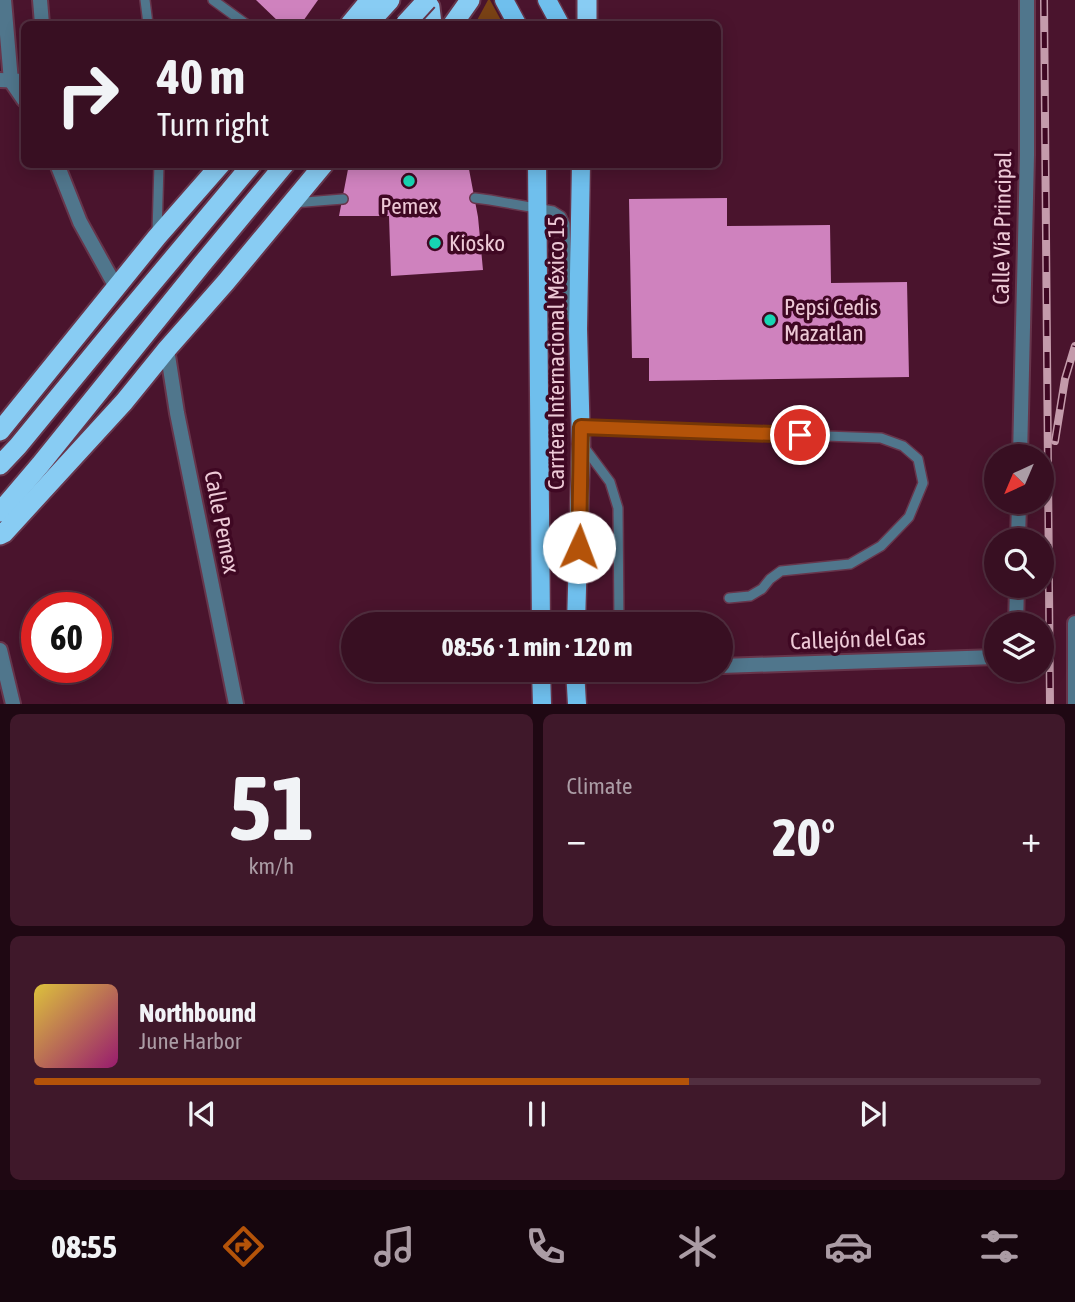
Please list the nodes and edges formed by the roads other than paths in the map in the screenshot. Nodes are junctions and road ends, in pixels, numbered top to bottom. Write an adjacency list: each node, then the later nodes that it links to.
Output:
1 (4, 0): 24 (street)
2 (40, 0): 13 (street)
3 (145, 0): 14 (lane)
4 (213, 0): 15 (lane)
5 (370, 0): 16 (highway)
6 (390, 0): 17 (highway)
7 (426, 0): 18 (highway, bridge); 19 (highway)
8 (470, 0): 20 (highway)
9 (504, 0): 21 (main road)
10 (547, 0): 22 (main road)
11 (587, 0): 23 (highway)
12 (1027, 0): 43 (street, Calle Vía Principal)
13 (42, 21)
14 (148, 21)
15 (242, 21)
16 (352, 21)
17 (371, 21)
18 (408, 21)
19 (432, 21)
20 (455, 21)
21 (515, 21)
22 (558, 21)
23 (587, 21)
24 (12, 81)
25 (59, 168): 38 (street)
26 (159, 168): 37 (lane)
27 (217, 168): 37 (highway)
28 (249, 168): 44 (highway)
29 (282, 168): 45 (highway)
30 (321, 168): 35 (highway)
31 (537, 168): 36 (main road, Carrtera Internacional México 15)
32 (581, 168): 39 (main road, Carrtera Internacional México 15)
33 (475, 198): 36 (lane)
34 (343, 199): 35 (lane)
35 (291, 203): 40 (highway)
36 (538, 209): 39 (lane); 48 (main road, Carrtera Internacional México 15)
37 (157, 237): 38 (highway)
38 (116, 288): 41 (highway)
39 (578, 329): 42 (main road, Carrtera Internacional México 15)
40 (167, 349): 46 (highway); 58 (street, Calle Pemex)
41 (0, 431)
42 (581, 435): 47 (lane); 49 (main road, Carrtera Internacional México 15); 50 (lane)
43 (1020, 444)
44 (0, 465)
45 (0, 512)
46 (0, 535)
47 (729, 598)
48 (541, 612)
49 (576, 612)
50 (620, 612)
51 (1075, 623): 61 (street)
52 (0, 650): 57 (street)
53 (984, 657): 54 (street, Callejón del Gas)
54 (733, 666)
55 (541, 682): 59 (main road)
56 (576, 682): 60 (main road)
57 (13, 704)
58 (236, 704)
59 (542, 704)
60 (577, 704)
61 (1075, 704)

